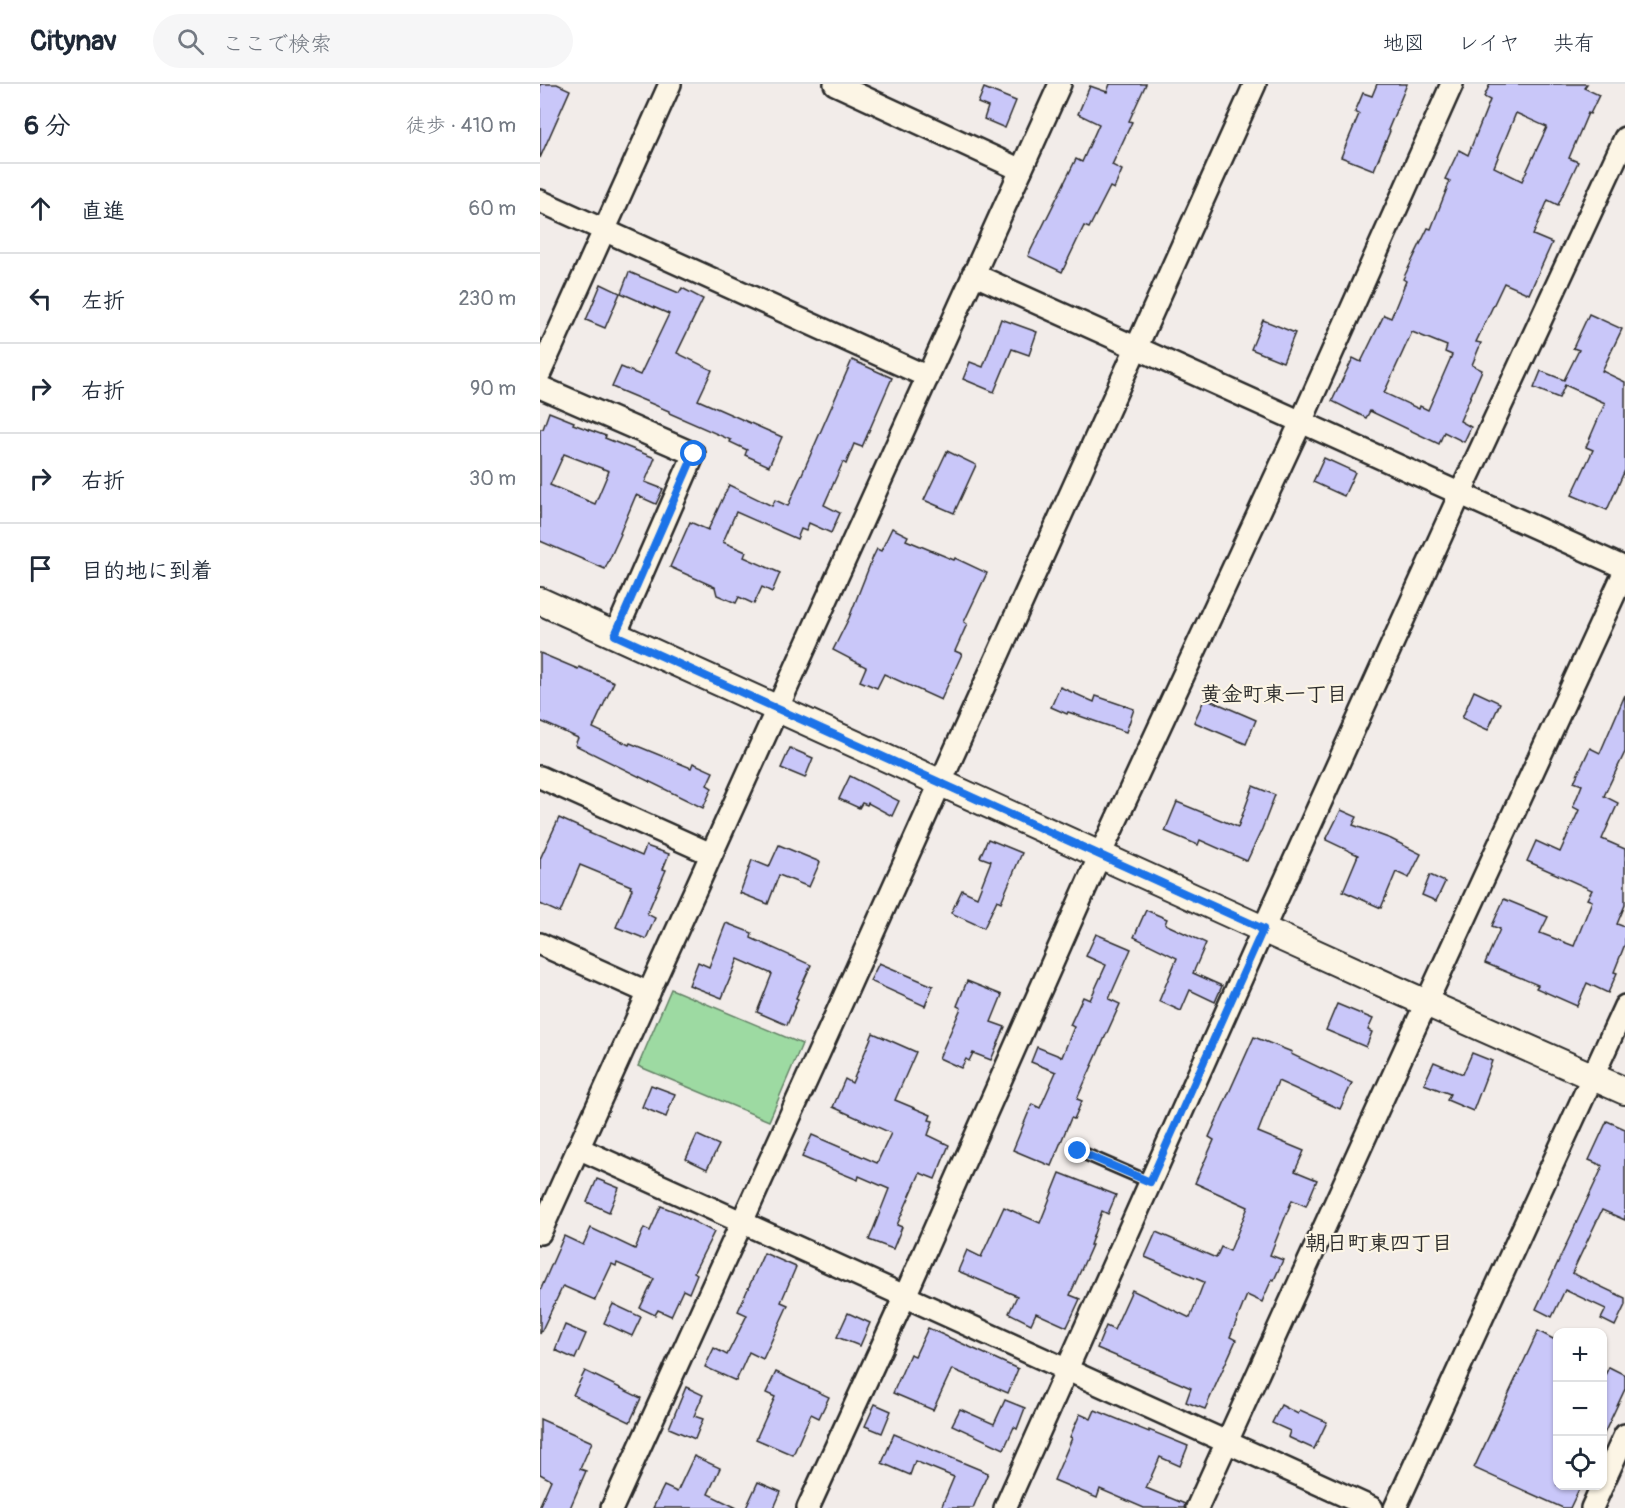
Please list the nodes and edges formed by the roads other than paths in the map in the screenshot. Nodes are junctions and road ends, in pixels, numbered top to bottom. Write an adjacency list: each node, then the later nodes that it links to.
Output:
1 (670, 84): 9 (street)
2 (835, 84): 7 (street)
3 (1060, 84): 7 (street)
4 (1255, 84): 11 (street)
5 (1452, 84): 15 (street)
6 (1625, 138): 16 (street)
7 (1021, 170): 10 (street)
8 (540, 201): 9 (street)
9 (604, 231): 12 (street); 13 (street)
10 (973, 274): 11 (street); 13 (street)
11 (1134, 347): 15 (street); 22 (street)
12 (540, 373)
13 (928, 377): 20 (street)
14 (540, 387): 19 (street)
15 (1301, 422): 16 (street); 24 (street)
16 (1461, 494): 17 (street); 25 (street)
17 (1625, 570): 28 (street)
18 (540, 601): 19 (street)
19 (615, 635): 20 (street)
20 (777, 709): 22 (street); 23 (street)
21 (540, 777): 23 (street)
22 (939, 783): 24 (street); 35 (street)
23 (711, 854): 27 (street)
24 (1100, 855): 25 (street); 37 (street)
25 (1263, 929): 28 (street); 34 (street)
26 (540, 944): 27 (street)
27 (648, 993): 32 (street)
28 (1426, 1004): 30 (street); 40 (street)
29 (1625, 1006): 30 (street)
30 (1592, 1076): 31 (street); 48 (street)
31 (1625, 1091)
32 (578, 1148): 35 (street); 36 (street)
33 (1078, 1151): 34 (lane)
34 (1150, 1182): 38 (street)
35 (743, 1223): 37 (street); 43 (street)
36 (540, 1233)
37 (905, 1296): 38 (street); 44 (street)
38 (1067, 1370): 40 (street); 45 (street)
39 (1625, 1435): 41 (street)
40 (1227, 1442): 46 (street); 47 (street)
41 (1607, 1474)
42 (1600, 1490): 49 (street)
43 (612, 1508)
44 (808, 1508)
45 (1005, 1508)
46 (1197, 1508)
47 (1372, 1508)
48 (1395, 1508)
49 (1592, 1508)

